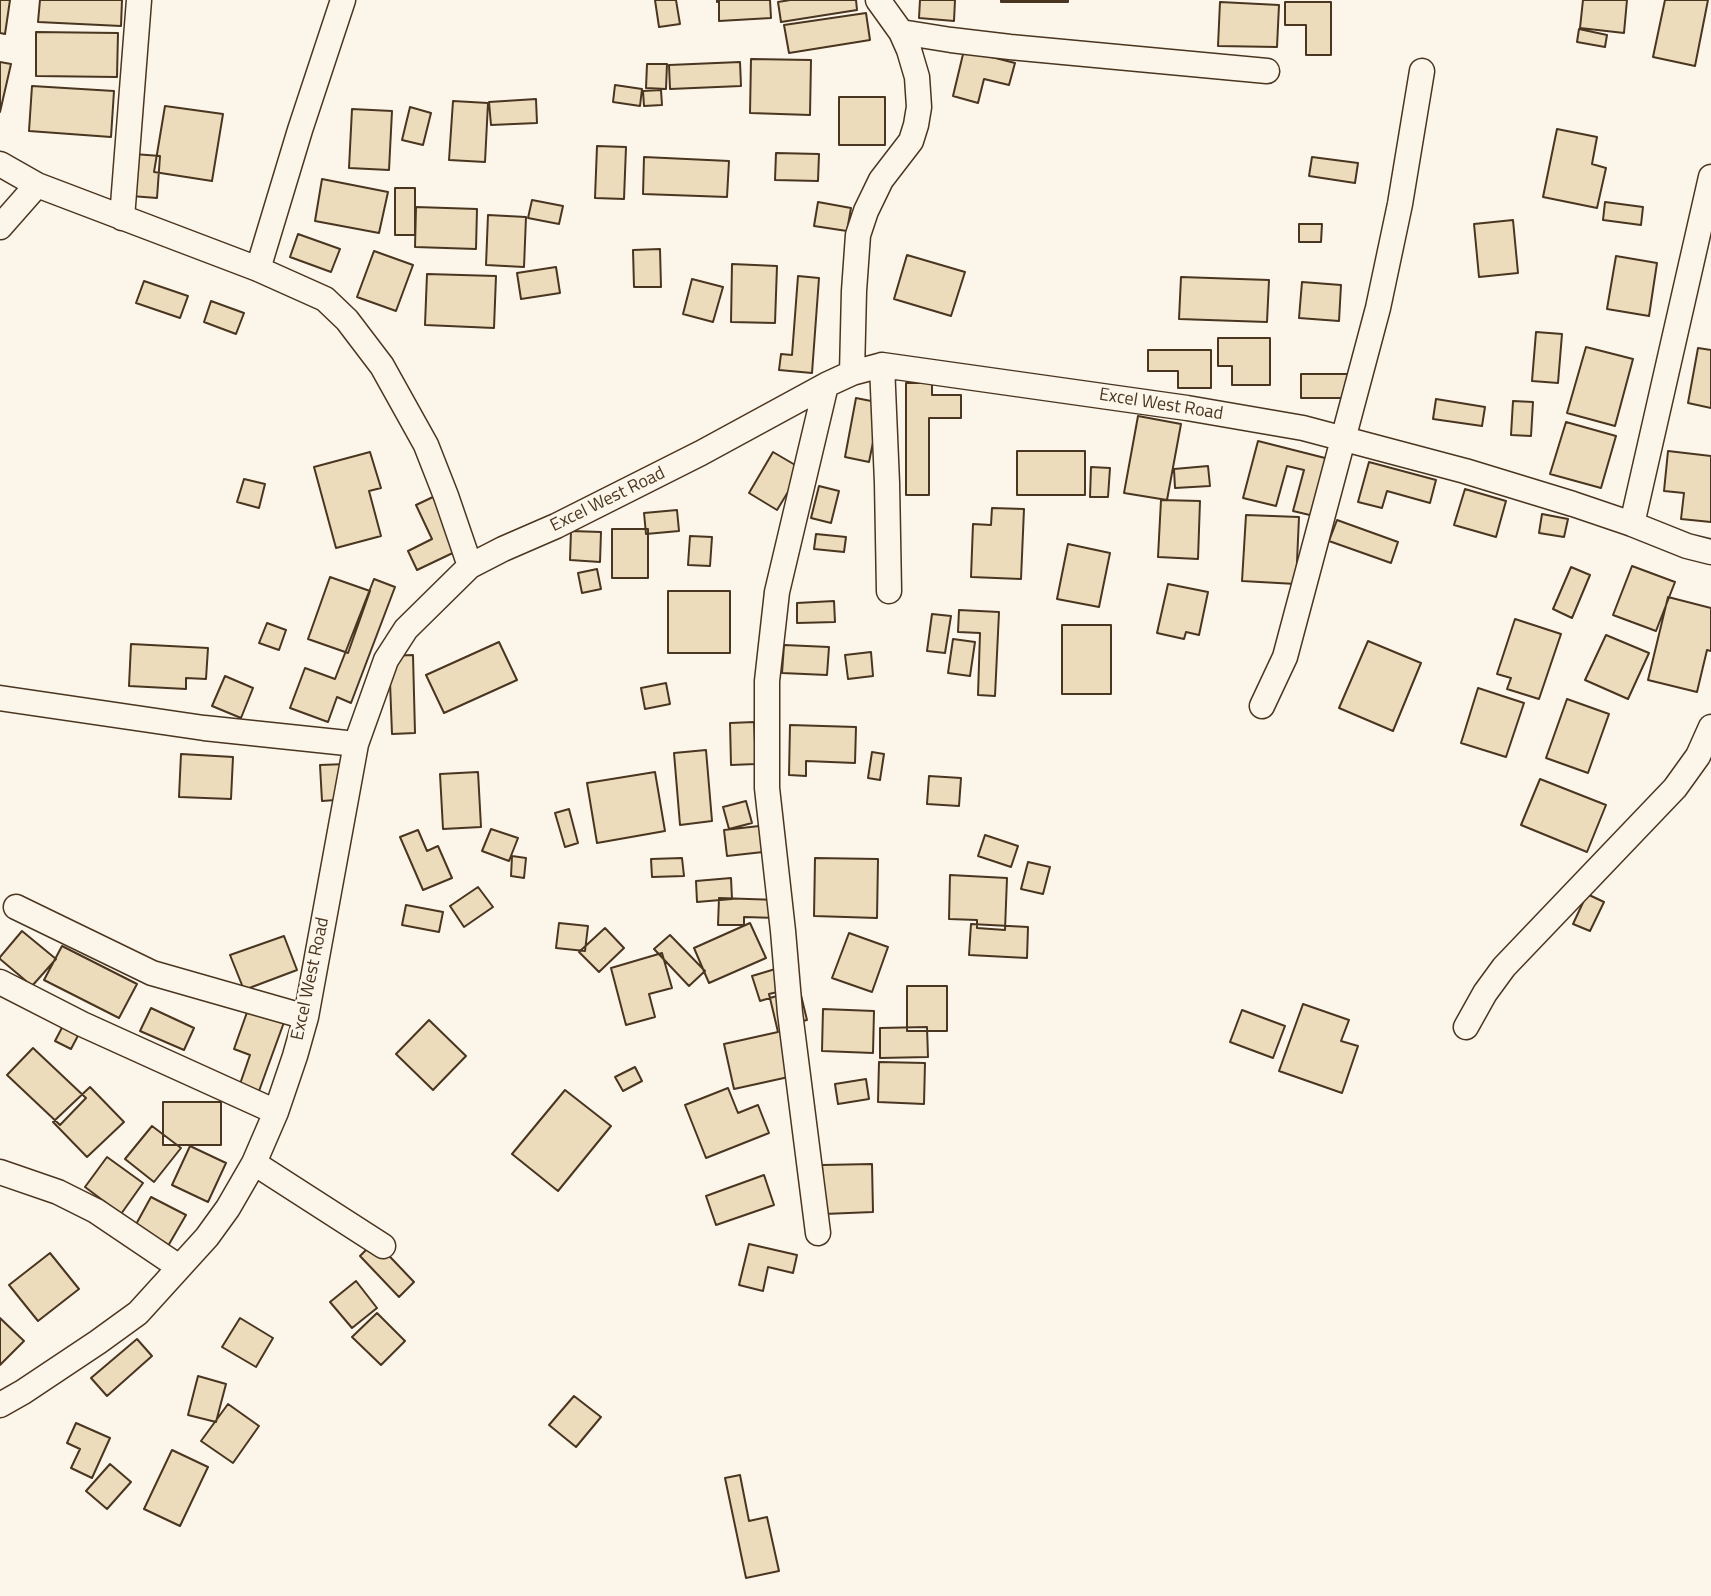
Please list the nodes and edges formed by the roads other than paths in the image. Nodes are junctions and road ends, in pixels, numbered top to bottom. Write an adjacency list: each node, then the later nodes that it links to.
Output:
1 (139, 0): 10 (street)
2 (343, 0): 12 (street)
3 (878, 0): 4 (street)
4 (901, 32): 5 (street); 14 (street)
5 (1267, 71)
6 (1422, 71): 16 (street)
7 (0, 164): 9 (street)
8 (1711, 177): 17 (street)
9 (37, 185): 10 (street); 11 (street)
10 (122, 218): 12 (street)
11 (0, 227)
12 (258, 270): 19 (street)
13 (882, 365): 14 (street, Excel West Road); 16 (street, Excel West Road); 20 (street)
14 (852, 373): 15 (street, Excel West Road)
15 (826, 385): 19 (street, Excel West Road); 32 (street)
16 (1344, 438): 17 (street, Excel West Road); 22 (street)
17 (1632, 524): 18 (street, Excel West Road)
18 (1711, 552)
19 (471, 566): 24 (street, Excel West Road)
20 (889, 591)
21 (0, 698): 24 (street)
22 (1262, 706)
23 (1711, 727): 28 (street)
24 (356, 744): 27 (street, Excel West Road)
25 (16, 907): 27 (street)
26 (0, 982): 29 (street)
27 (306, 1017): 29 (street, Excel West Road)
28 (1466, 1027)
29 (276, 1112): 30 (street, Excel West Road)
30 (254, 1163): 33 (street); 34 (street, Excel West Road)
31 (0, 1172): 34 (street)
32 (818, 1233)
33 (383, 1246)
34 (179, 1267): 35 (street, Excel West Road)
35 (0, 1405)

